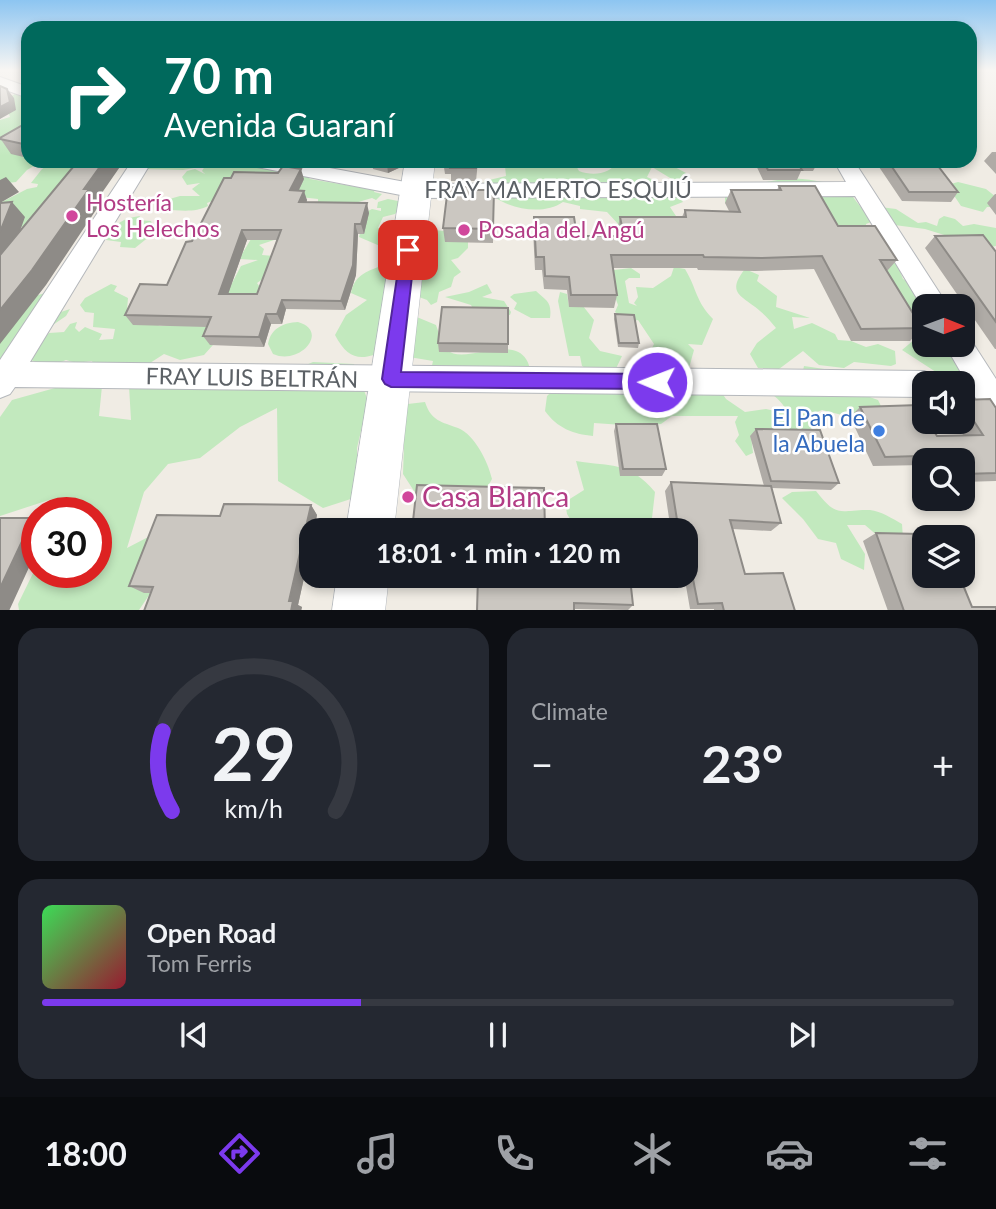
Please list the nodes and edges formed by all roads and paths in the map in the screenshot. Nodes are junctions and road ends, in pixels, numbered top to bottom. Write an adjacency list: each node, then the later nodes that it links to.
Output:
1 (137, 168): 8 (street)
2 (332, 168): 4 (street, FRAY MAMERTO ESQUIÚ)
3 (848, 168): 5 (street)
4 (418, 176): 5 (street, FRAY MAMERTO ESQUIÚ); 9 (main road)
5 (861, 189): 6 (street)
6 (927, 294)
7 (965, 357): 11 (street)
8 (2, 378): 9 (street, FRAY LUIS BELTRÁN)
9 (391, 379): 10 (street, FRAY LUIS BELTRÁN); 12 (main road)
10 (912, 384)
11 (985, 390)
12 (372, 518)
13 (361, 588): 14 (main road)
14 (358, 610)

